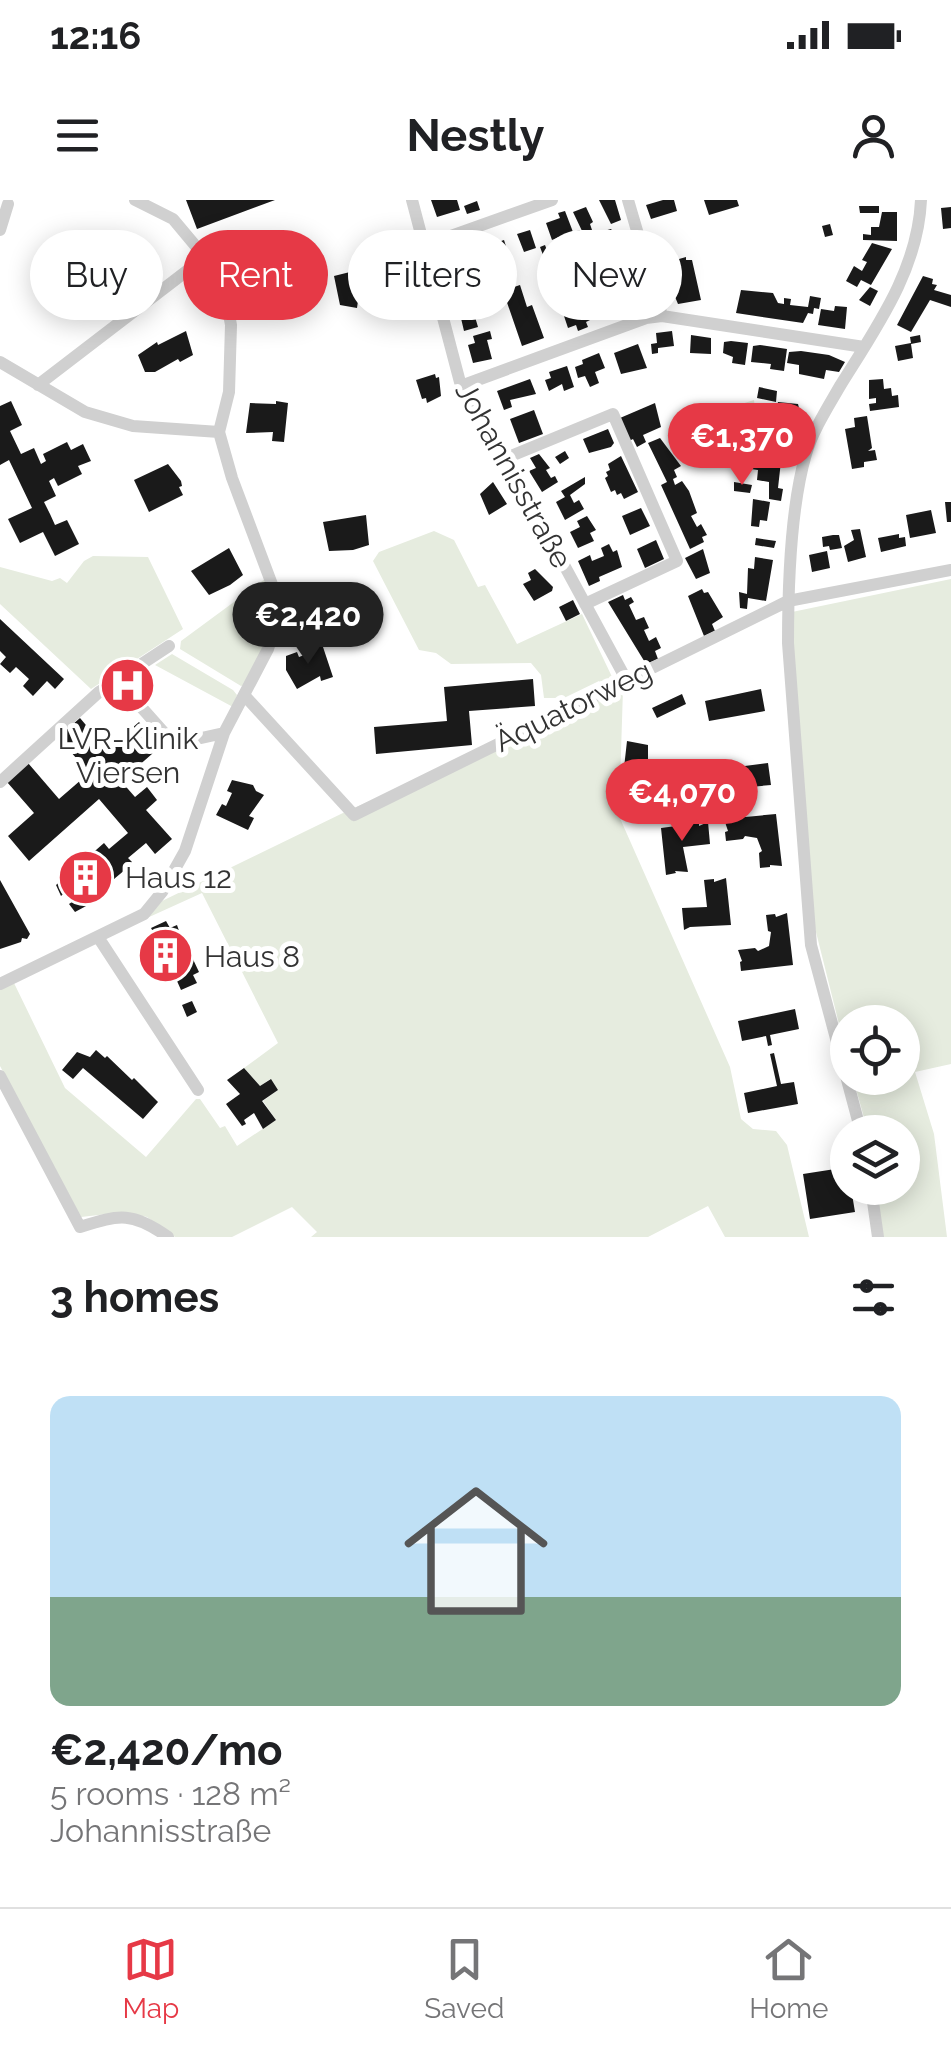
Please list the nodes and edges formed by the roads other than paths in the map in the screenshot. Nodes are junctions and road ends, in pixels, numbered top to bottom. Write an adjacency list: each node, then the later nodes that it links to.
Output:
1 (135, 200): 11 (street)
2 (412, 200): 8 (street, Johannisstraße)
3 (552, 200): 9 (street)
4 (628, 200): 10 (street)
5 (921, 200): 17 (street)
6 (9, 204): 7 (street)
7 (0, 230)
8 (419, 230)
9 (468, 230)
10 (637, 230)
11 (183, 231)
12 (183, 274): 19 (street)
13 (682, 319): 17 (street)
14 (230, 320): 21 (street)
15 (443, 320): 20 (street, Johannisstraße)
16 (641, 320): 20 (street)
17 (864, 347): 24 (street)
18 (0, 362): 19 (street)
19 (38, 384): 21 (street)
20 (461, 386): 22 (street, Johannisstraße)
21 (219, 432): 29 (street)
22 (506, 458): 25 (street, Johannisstraße); 25 (street)
23 (951, 570): 24 (street, Äquatorweg)
24 (788, 601): 28 (street, Äquatorweg); 36 (street)
25 (585, 604): 28 (street, Johannisstraße)
26 (169, 646): 27 (street)
27 (118, 680): 30 (street); 31 (street)
28 (628, 681): 29 (street, Äquatorweg)
29 (246, 696): 30 (street)
30 (224, 733): 32 (street)
31 (0, 782)
32 (98, 937): 33 (street); 35 (street)
33 (0, 984)
34 (0, 1076): 38 (street)
35 (198, 1090)
36 (856, 1115)
37 (873, 1205): 39 (street)
38 (168, 1237)
39 (878, 1237)

